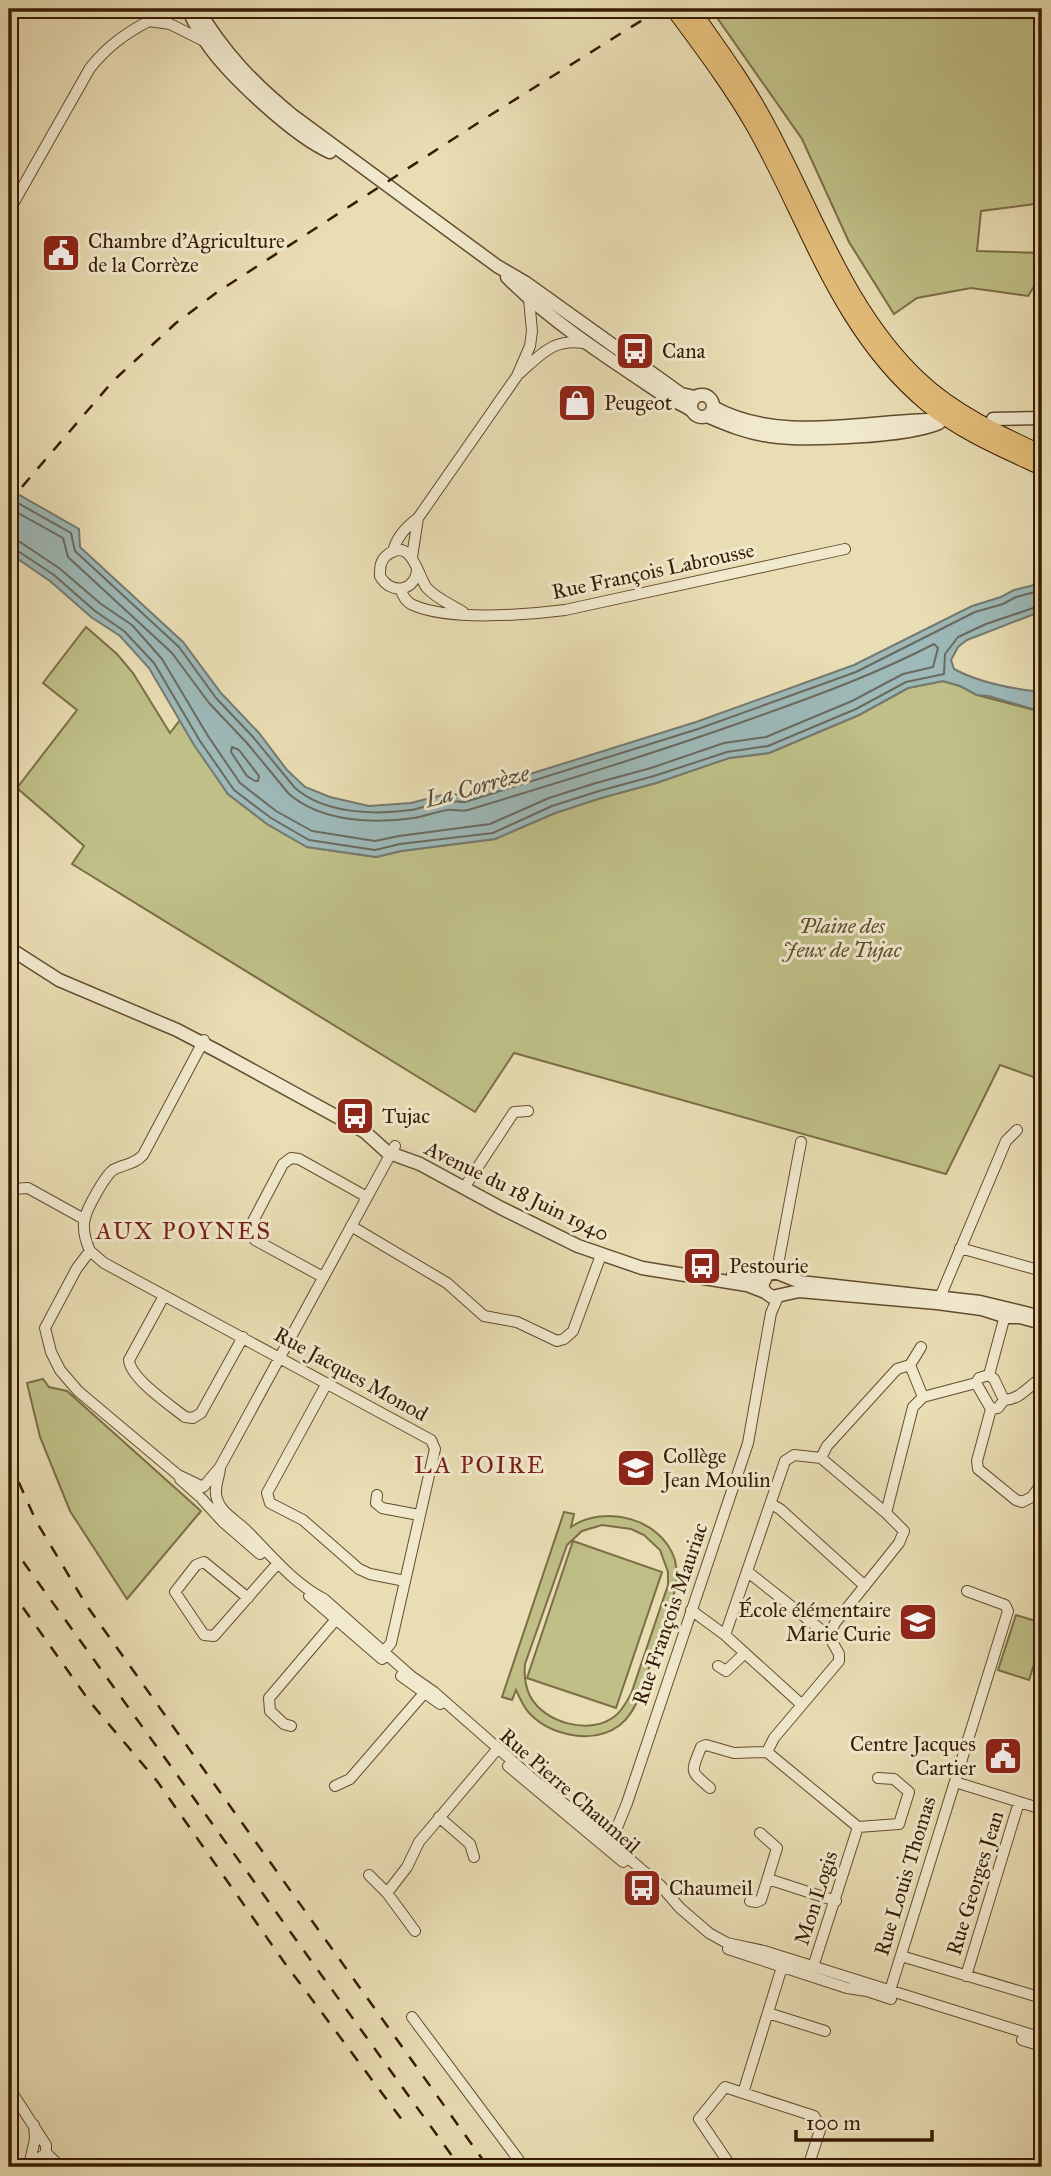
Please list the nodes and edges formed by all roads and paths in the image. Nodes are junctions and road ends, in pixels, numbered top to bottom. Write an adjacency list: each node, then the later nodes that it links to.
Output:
1 (154, 9): 6 (street)
2 (188, 9): 7 (street); 8 (street)
3 (198, 9): 9 (street)
4 (674, 9): 5 (highway)
5 (690, 16): 25 (highway); 26 (highway)
6 (149, 21): 7 (street); 10 (street)
7 (170, 24): 8 (street)
8 (206, 43): 9 (street)
9 (350, 160): 11 (street)
10 (9, 211)
11 (497, 266): 12 (street); 13 (street)
12 (543, 295): 14 (street); 16 (street)
13 (529, 299): 14 (street); 15 (street, Rue François Labrousse)
14 (557, 316): 15 (street); 16 (street); 17 (street); 18 (street)
15 (531, 324): 19 (street, Rue François Labrousse)
16 (604, 340): 20 (street)
17 (591, 344): 18 (street); 21 (street)
18 (558, 345): 19 (street, Rue François Labrousse)
19 (517, 376): 27 (street, Rue François Labrousse)
20 (695, 397): 21 (street); 22 (street)
21 (691, 410): 22 (street)
22 (710, 411): 22 (street)
23 (1042, 418): 24 (street)
24 (993, 419)
25 (1042, 454)
26 (1042, 467)
27 (418, 518): 29 (street, Rue François Labrousse); 30 (street, Rue François Labrousse)
28 (845, 549): 35 (street, Rue François Labrousse)
29 (393, 552): 30 (street); 32 (street, Rue François Labrousse)
30 (412, 557): 31 (street)
31 (417, 568): 32 (street); 33 (street)
32 (400, 589): 34 (street, Rue François Labrousse)
33 (430, 590): 34 (street); 35 (street)
34 (433, 610): 35 (street, Rue François Labrousse)
35 (467, 614)
36 (9, 939): 38 (street, Avenue du 18 Juin 1940)
37 (9, 948): 38 (street, Avenue du 18 Juin 1940)
38 (203, 1042): 42 (street, Avenue du 18 Juin 1940); 42 (street, Avenue du 18 Juin 1940); 46 (street)
39 (528, 1111): 43 (street)
40 (1017, 1130): 48 (street)
41 (801, 1142): 52 (street)
42 (393, 1150): 43 (street, Avenue du 18 Juin 1940); 45 (street)
43 (465, 1185): 50 (street, Avenue du 18 Juin 1940); 52 (street, Avenue du 18 Juin 1940)
44 (13, 1189): 46 (street)
45 (367, 1197): 47 (street); 53 (street)
46 (85, 1219): 49 (street)
47 (351, 1226): 50 (street); 53 (street)
48 (960, 1248): 51 (street); 56 (street)
49 (90, 1251): 55 (street, Rue Jacques Monod); 73 (street)
50 (601, 1255): 54 (street, Avenue du 18 Juin 1940)
51 (1042, 1271)
52 (776, 1275): 54 (street); 54 (street); 56 (street, Avenue du 18 Juin 1940)
53 (323, 1277): 62 (street)
54 (774, 1295): 56 (street, Avenue du 18 Juin 1940); 84 (street, Rue François Mauriac)
55 (164, 1296): 60 (street, Rue Jacques Monod); 60 (street)
56 (939, 1300): 57 (street, Avenue du 18 Juin 1940)
57 (1006, 1313): 58 (street, Avenue du 18 Juin 1940); 59 (street, Avenue du 18 Juin 1940); 64 (street)
58 (1042, 1317)
59 (1042, 1323)
60 (243, 1337): 62 (street, Rue Jacques Monod)
61 (921, 1347): 63 (street)
62 (280, 1356): 67 (street, Rue Jacques Monod); 73 (street)
63 (910, 1365): 68 (street); 71 (street)
64 (989, 1375): 66 (street); 69 (street)
65 (1042, 1378): 69 (street)
66 (976, 1383): 68 (street); 70 (street)
67 (327, 1384): 77 (street, Rue Jacques Monod); 80 (street)
68 (923, 1396): 76 (street)
69 (1004, 1400): 70 (street)
70 (991, 1409): 72 (street)
71 (821, 1458): 75 (street); 76 (street)
72 (1042, 1483)
73 (207, 1492): 78 (street, Rue Pierre Chaumeil)
74 (377, 1495): 77 (street)
75 (771, 1504): 79 (street); 81 (street)
76 (886, 1513): 81 (street)
77 (419, 1515): 80 (street, Rue Jacques Monod)
78 (276, 1565): 83 (street); 85 (street, Rue Pierre Chaumeil)
79 (748, 1572): 86 (street); 87 (street)
80 (405, 1581): 89 (street, Rue Jacques Monod)
81 (865, 1586): 87 (street)
82 (967, 1591): 97 (street, Rue Louis Thomas)
83 (248, 1598): 83 (street)
84 (691, 1610): 86 (street); 105 (street, Rue François Mauriac)
85 (338, 1617): 89 (street, Rue Pierre Chaumeil); 93 (street)
86 (725, 1635): 88 (street)
87 (829, 1636): 92 (street)
88 (745, 1654): 90 (street); 92 (street)
89 (381, 1655): 91 (street, Rue Pierre Chaumeil)
90 (718, 1667)
91 (426, 1691): 95 (street, Rue Pierre Chaumeil); 98 (street); 105 (street, Rue Pierre Chaumeil)
92 (801, 1704): 94 (street)
93 (291, 1726)
94 (767, 1752): 99 (street); 103 (street)
95 (494, 1753): 102 (street); 105 (street, Rue Pierre Chaumeil)
96 (878, 1778): 103 (street)
97 (955, 1782): 100 (street); 113 (street, Rue Louis Thomas)
98 (335, 1786)
99 (710, 1788)
100 (1019, 1802): 101 (street); 117 (street, Rue Georges Jean)
101 (1042, 1809)
102 (439, 1817): 106 (street); 109 (street)
103 (858, 1827): 111 (street, Mon Logis)
104 (760, 1833): 108 (street)
105 (607, 1844): 114 (street, Rue Pierre Chaumeil); 115 (street, Rue Pierre Chaumeil)
106 (474, 1857)
107 (369, 1875): 109 (street)
108 (768, 1879): 110 (street); 111 (street)
109 (387, 1893): 112 (street)
110 (750, 1901)
111 (836, 1901): 116 (street, Mon Logis)
112 (415, 1931)
113 (901, 1956): 117 (street); 119 (street, Rue Louis Thomas)
114 (794, 1961): 115 (street); 116 (street, Rue Pierre Chaumeil)
115 (782, 1967): 118 (street, Rue Pierre Chaumeil); 121 (street)
116 (814, 1967): 118 (street, Mon Logis); 119 (street, Rue Pierre Chaumeil)
117 (966, 1976): 120 (street)
118 (822, 1980): 119 (street, Rue Pierre Chaumeil)
119 (889, 1995): 124 (street, Rue Pierre Chaumeil); 125 (street, Rue Pierre Chaumeil)
120 (1042, 1997)
121 (768, 2013): 123 (street); 127 (street)
122 (412, 2017): 132 (street)
123 (825, 2031)
124 (1042, 2038)
125 (1042, 2046)
126 (9, 2088): 128 (street)
127 (743, 2093): 133 (street); 134 (street)
128 (39, 2139): 129 (street); 130 (street)
129 (47, 2160): 130 (street); 131 (street)
130 (28, 2167)
131 (61, 2167)
132 (524, 2167)
133 (737, 2167)
134 (808, 2167)

